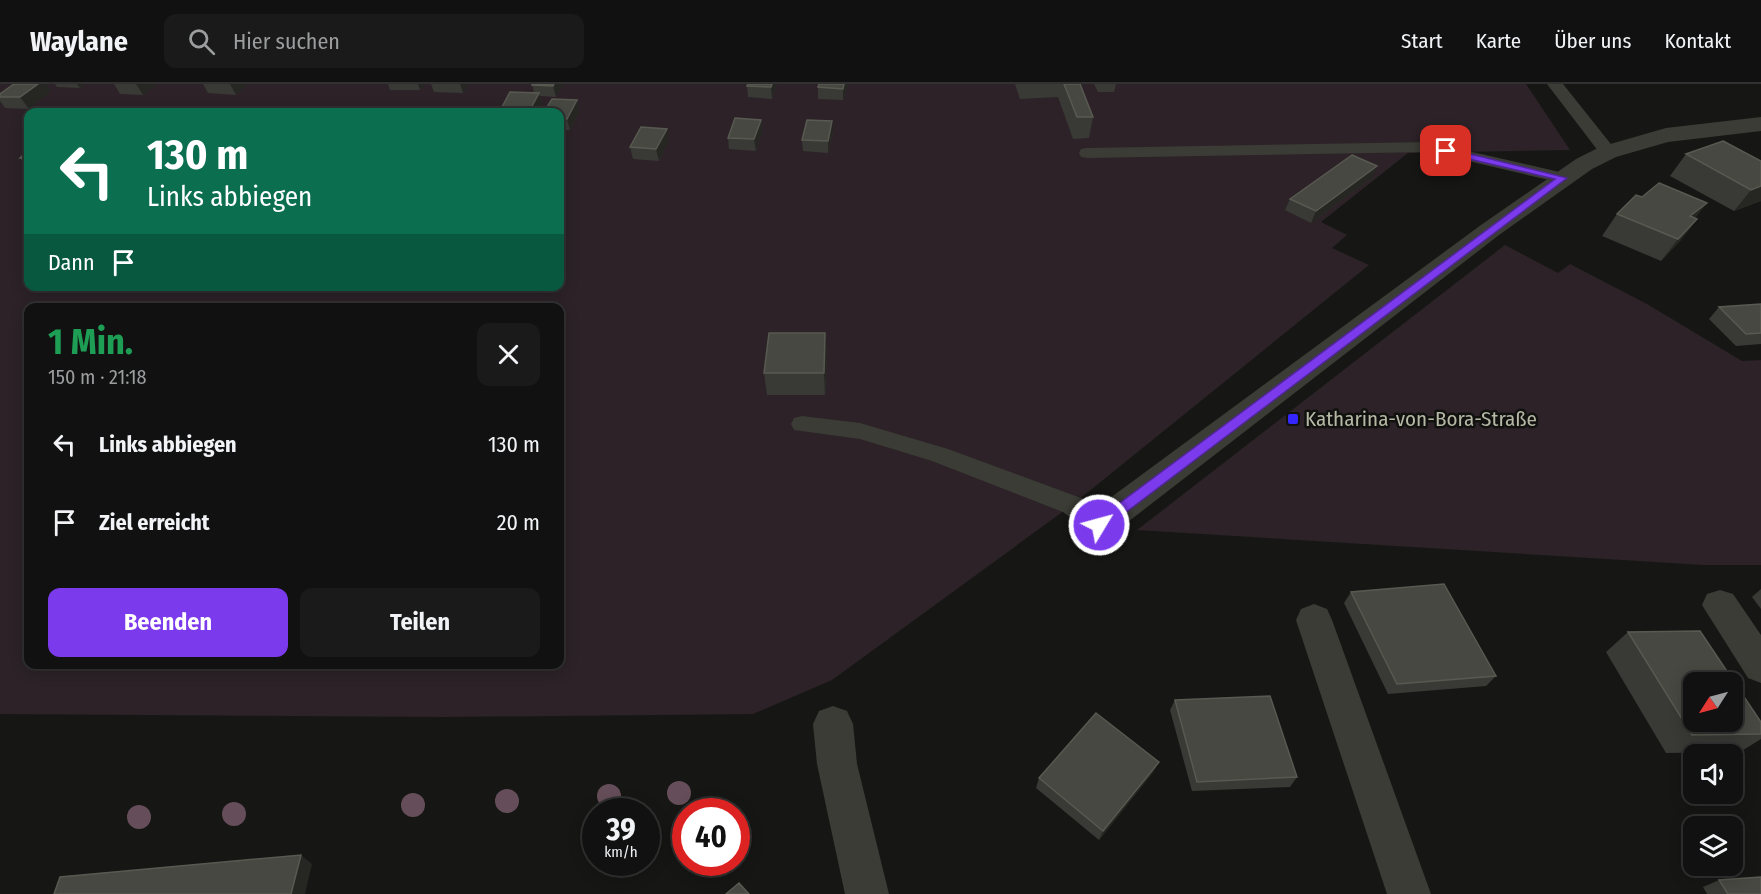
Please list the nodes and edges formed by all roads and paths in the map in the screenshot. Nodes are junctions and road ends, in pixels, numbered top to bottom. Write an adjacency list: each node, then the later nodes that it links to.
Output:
1 (1555, 84): 3 (lane)
2 (1761, 124): 3 (street)
3 (1608, 152): 5 (street)
4 (1087, 153): 5 (lane)
5 (1562, 178): 7 (street)
6 (802, 424): 7 (lane)
7 (1099, 525)
8 (1720, 605): 10 (street)
9 (1314, 620): 13 (street)
10 (1761, 666)
11 (833, 724): 12 (street)
12 (867, 894)
13 (1409, 894)

